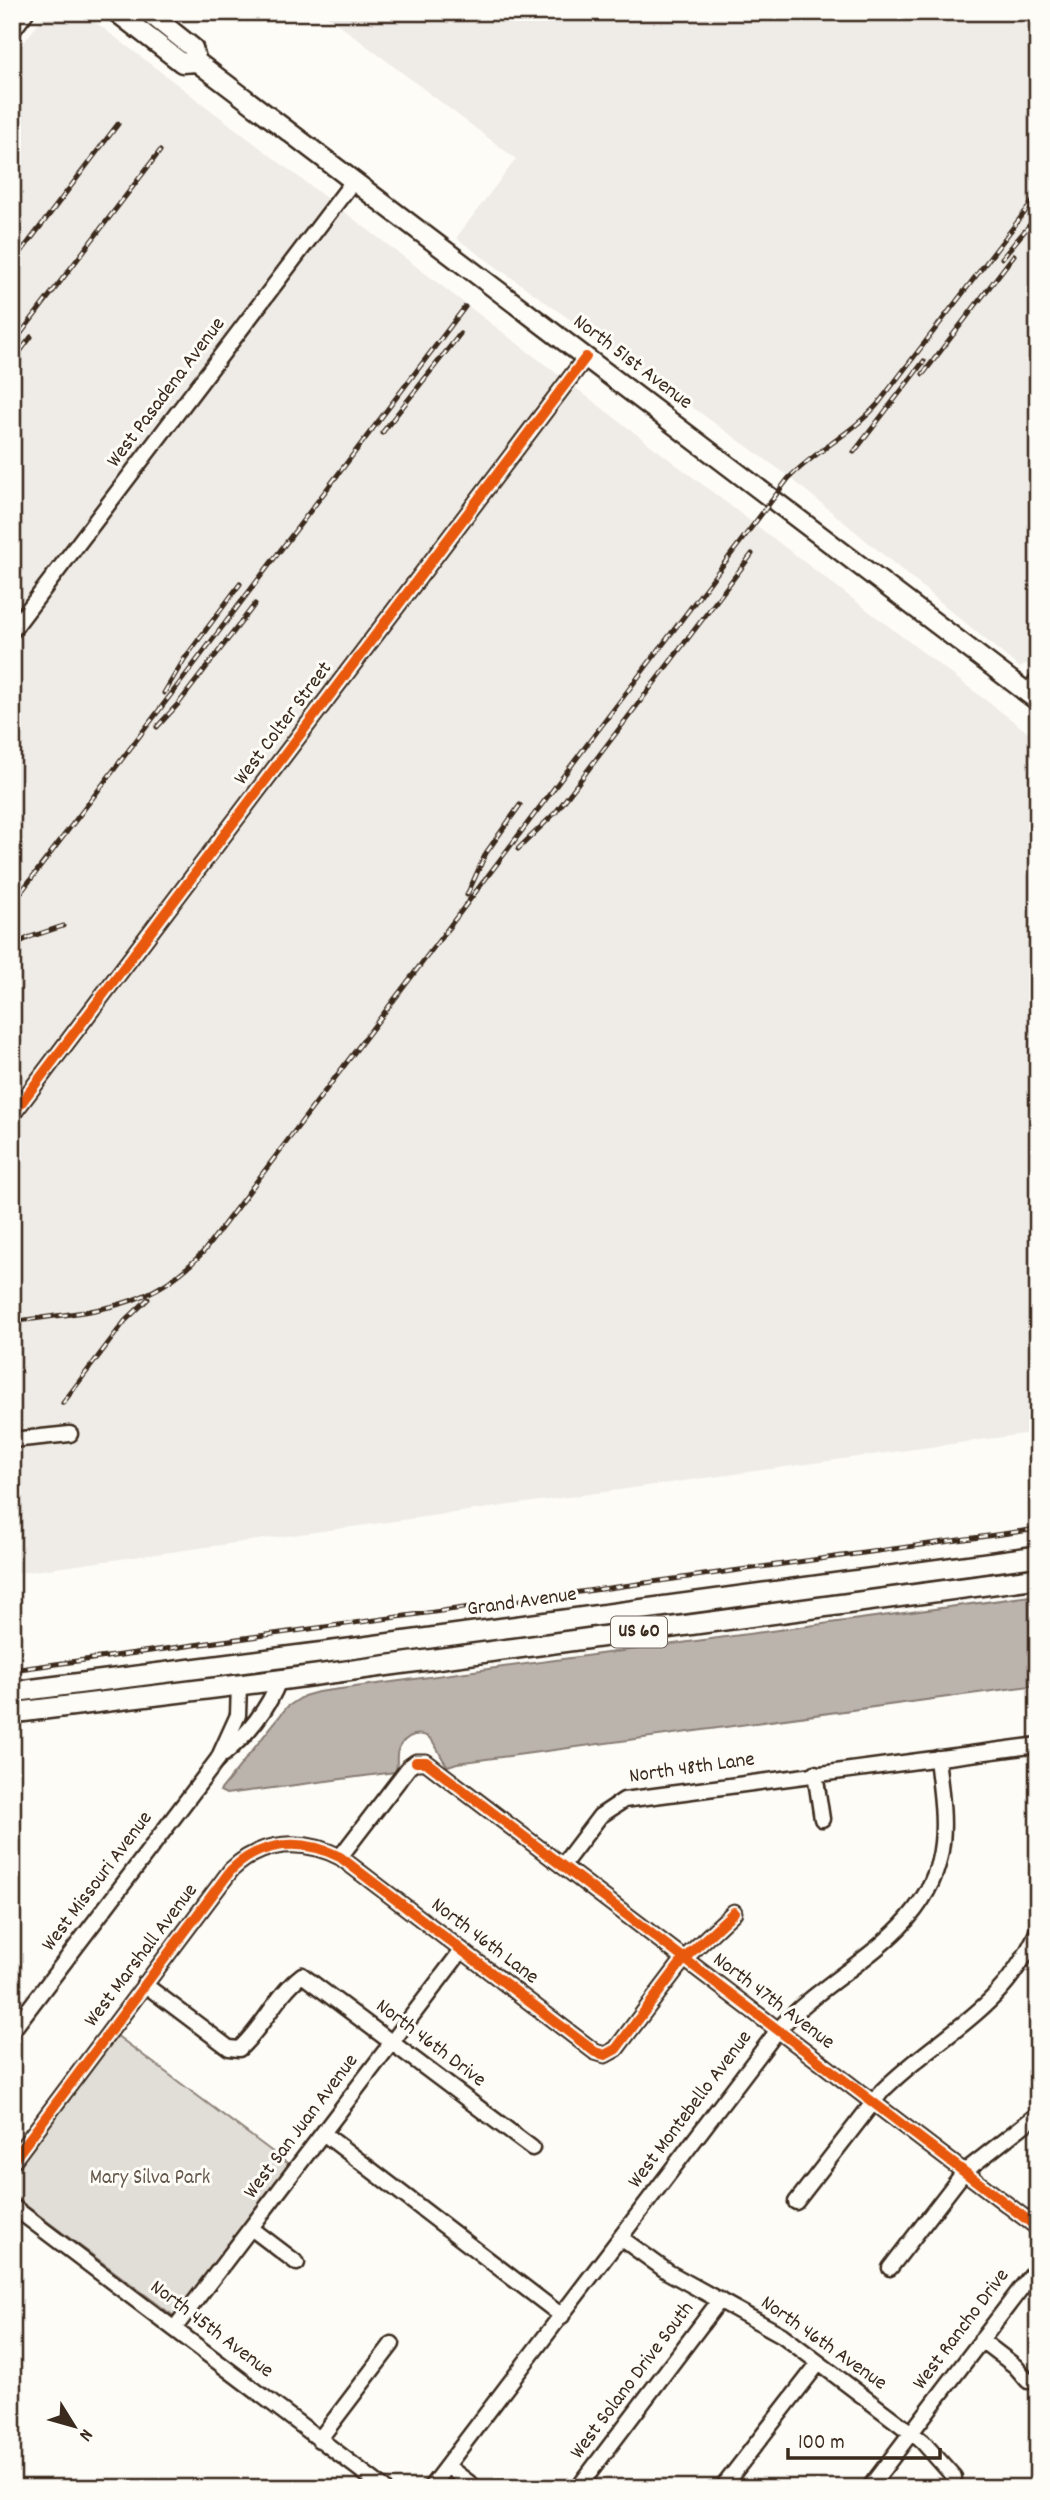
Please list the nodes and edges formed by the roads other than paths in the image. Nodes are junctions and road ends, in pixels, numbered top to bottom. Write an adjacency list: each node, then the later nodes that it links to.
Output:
1 (24, 12): 4 (main road)
2 (116, 12): 5 (main road, North 51st Avenue)
3 (148, 12): 5 (main road, North 51st Avenue)
4 (12, 28)
5 (197, 62): 6 (main road, North 51st Avenue)
6 (354, 180): 7 (main road, North 51st Avenue); 8 (street, West Pasadena Avenue)
7 (586, 357): 9 (main road, North 51st Avenue); 10 (street, West Colter Street)
8 (12, 631)
9 (1034, 691)
10 (12, 1115)
11 (71, 1434): 12 (street)
12 (12, 1440)
13 (1038, 1556): 15 (highway, Grand Avenue / US 60)
14 (1038, 1578): 16 (highway, Grand Avenue / US 60)
15 (349, 1649): 17 (highway); 18 (highway, Grand Avenue / US 60)
16 (279, 1680): 17 (highway, Grand Avenue / US 60); 22 (street, West Missouri Avenue)
17 (239, 1685): 19 (highway, Grand Avenue / US 60); 22 (street, West Missouri Avenue)
18 (12, 1692)
19 (12, 1713)
20 (1038, 1745): 21 (street, North 48th Lane)
21 (937, 1758): 23 (street, North 48th Lane); 32 (street, West Montebello Avenue)
22 (218, 1759): 33 (street, West Missouri Avenue)
23 (815, 1773): 24 (street); 26 (street, North 48th Lane)
24 (822, 1819)
25 (340, 1857): 26 (street, North 47th Avenue); 29 (street, North 46th Lane); 31 (street, West Marshall Avenue)
26 (562, 1866): 30 (street, North 47th Avenue)
27 (734, 1912): 30 (street)
28 (1038, 1930): 35 (street)
29 (462, 1950): 30 (street, North 46th Lane); 34 (street, West San Juan Avenue)
30 (684, 1959): 32 (street, North 47th Avenue)
31 (144, 1984): 34 (street, North 46th Drive); 39 (street, West Marshall Avenue)
32 (778, 2030): 35 (street, North 47th Avenue); 45 (street, West Montebello Avenue)
33 (12, 2031)
34 (393, 2042): 37 (street, West San Juan Avenue); 38 (street, North 46th Drive)
35 (873, 2102): 40 (street, North 47th Avenue); 41 (street)
36 (1038, 2114): 40 (street)
37 (323, 2133): 43 (street, West San Juan Avenue); 50 (street)
38 (532, 2148)
39 (12, 2162)
40 (964, 2172): 44 (street, North 47th Avenue); 48 (street)
41 (796, 2202)
42 (12, 2206): 51 (street, North 45th Avenue)
43 (251, 2228): 46 (street); 51 (street, West San Juan Avenue)
44 (1038, 2228)
45 (621, 2238): 49 (street, North 46th Avenue); 50 (street, West Montebello Avenue)
46 (297, 2263)
47 (1038, 2266): 52 (street, West Rancho Drive)
48 (890, 2268)
49 (720, 2300): 54 (street, North 46th Avenue); 64 (street, West Solano Drive South)
50 (562, 2316): 58 (street, West Montebello Avenue)
51 (174, 2329): 57 (street, North 45th Avenue)
52 (981, 2340): 55 (street); 56 (street, West Rancho Drive)
53 (392, 2344): 57 (street)
54 (818, 2364): 56 (street, North 46th Avenue); 60 (street)
55 (1028, 2381)
56 (911, 2432): 59 (street, North 46th Avenue); 65 (street, West Rancho Drive)
57 (319, 2440): 61 (street, North 45th Avenue)
58 (447, 2466): 62 (street, West Montebello Avenue); 63 (street)
59 (954, 2477)
60 (725, 2484)
61 (384, 2488)
62 (430, 2488)
63 (476, 2488)
64 (578, 2488)
65 (869, 2488)

